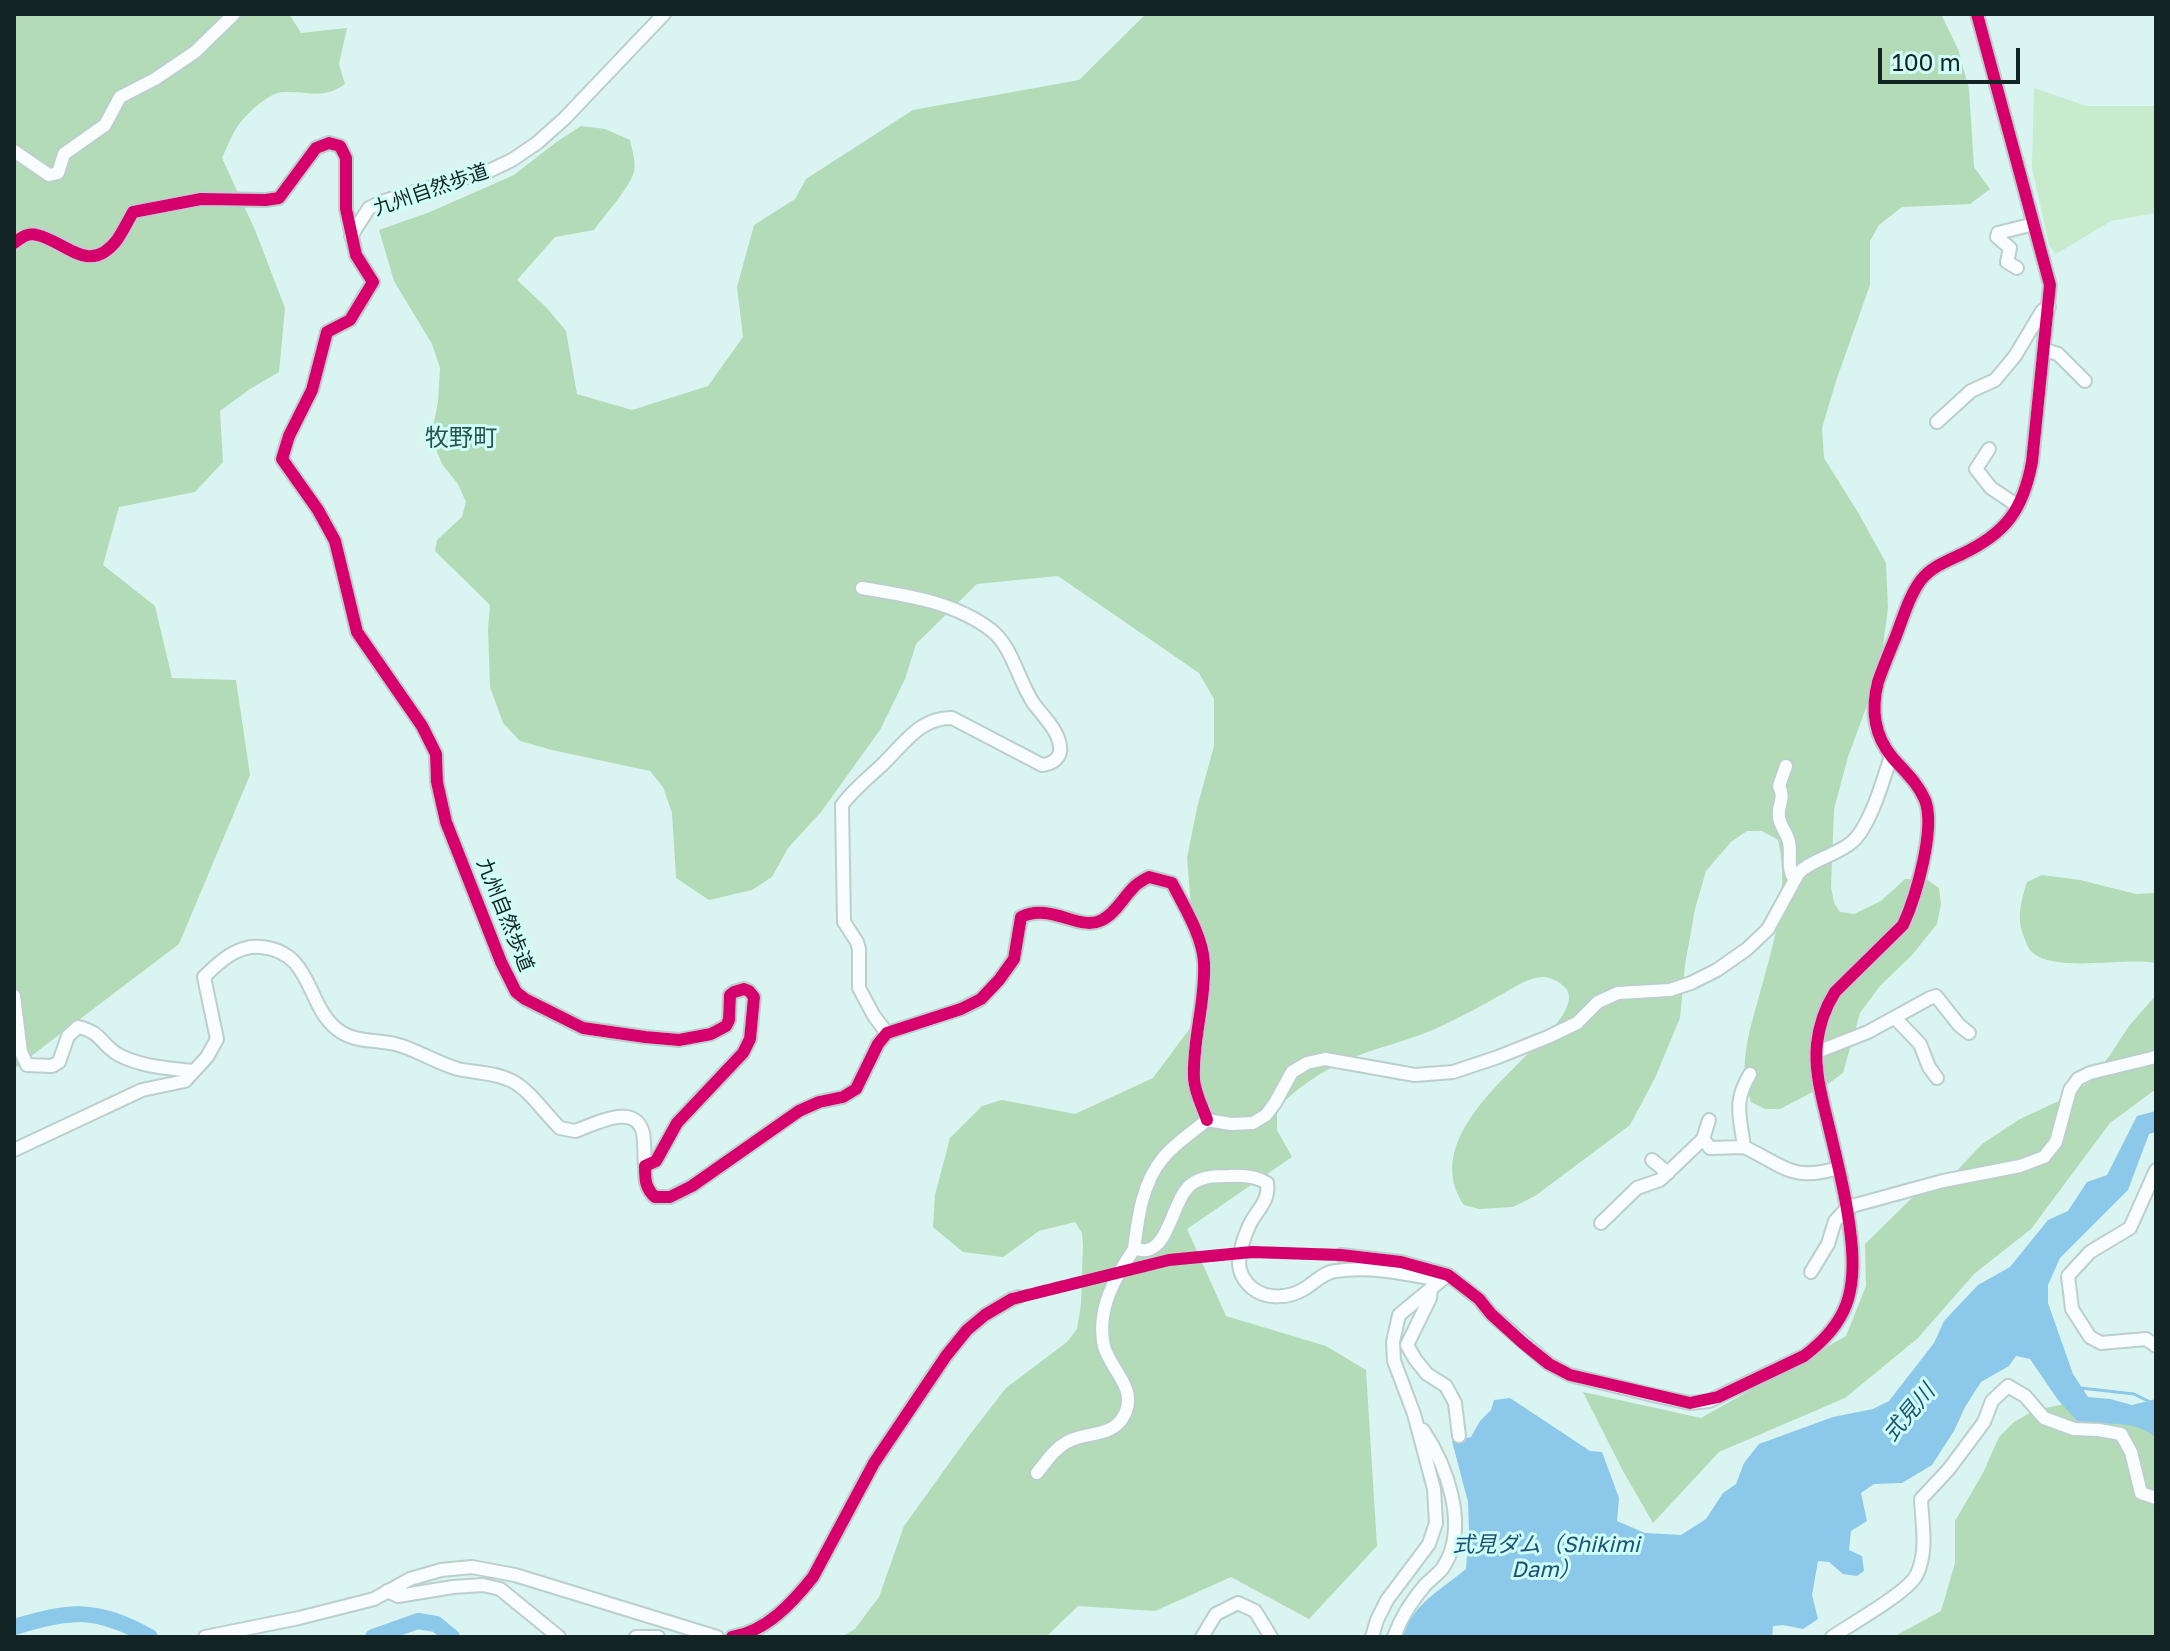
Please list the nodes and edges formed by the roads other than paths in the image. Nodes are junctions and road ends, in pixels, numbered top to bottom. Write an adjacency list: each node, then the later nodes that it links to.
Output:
1 (234, 14): 4 (street)
2 (664, 14): 6 (street, 九州自然歩道)
3 (1977, 14): 5 (street)
4 (14, 151)
5 (2034, 224): 8 (street); 9 (street)
6 (351, 236): 7 (street); 34 (street, 九州自然歩道)
7 (14, 243)
8 (2017, 268)
9 (2049, 307): 10 (street); 12 (street)
10 (2045, 350): 11 (street); 14 (street)
11 (2085, 381)
12 (1937, 422)
13 (1989, 449): 14 (street)
14 (2018, 506): 16 (street)
15 (862, 588): 21 (street)
16 (1891, 756): 18 (street); 23 (street)
17 (1786, 766): 18 (street)
18 (1795, 880): 28 (street)
19 (14, 996): 25 (street)
20 (1895, 1018): 22 (street); 23 (street); 27 (street)
21 (887, 1033): 28 (street); 34 (street)
22 (1969, 1033)
23 (1817, 1052): 35 (street)
24 (2156, 1057): 38 (street)
25 (193, 1071): 32 (street); 34 (street)
26 (1750, 1074): 31 (street)
27 (1937, 1078)
28 (1207, 1120): 40 (street)
29 (1709, 1120): 30 (street)
30 (1703, 1139): 31 (street); 37 (street)
31 (1744, 1147): 35 (street)
32 (14, 1150)
33 (1652, 1160): 37 (street)
34 (645, 1166)
35 (1839, 1168): 38 (street)
36 (2156, 1170): 45 (street)
37 (1668, 1173): 39 (street)
38 (1848, 1207): 42 (street); 43 (street)
39 (1601, 1223)
40 (1134, 1249): 43 (street); 48 (street)
41 (1341, 1255): 43 (street)
42 (1811, 1272)
43 (1439, 1281): 46 (street); 47 (street)
44 (1018, 1297): 56 (street)
45 (2156, 1346)
46 (1416, 1420): 59 (street); 60 (street)
47 (1459, 1436)
48 (1037, 1473)
49 (2156, 1498): 61 (street)
50 (387, 1591): 51 (street); 52 (street); 55 (street)
51 (205, 1637)
52 (559, 1637)
53 (636, 1637): 54 (street)
54 (658, 1637)
55 (717, 1637)
56 (732, 1637)
57 (1202, 1637): 58 (street)
58 (1271, 1637)
59 (1372, 1637)
60 (1394, 1637)
61 (1832, 1637)

